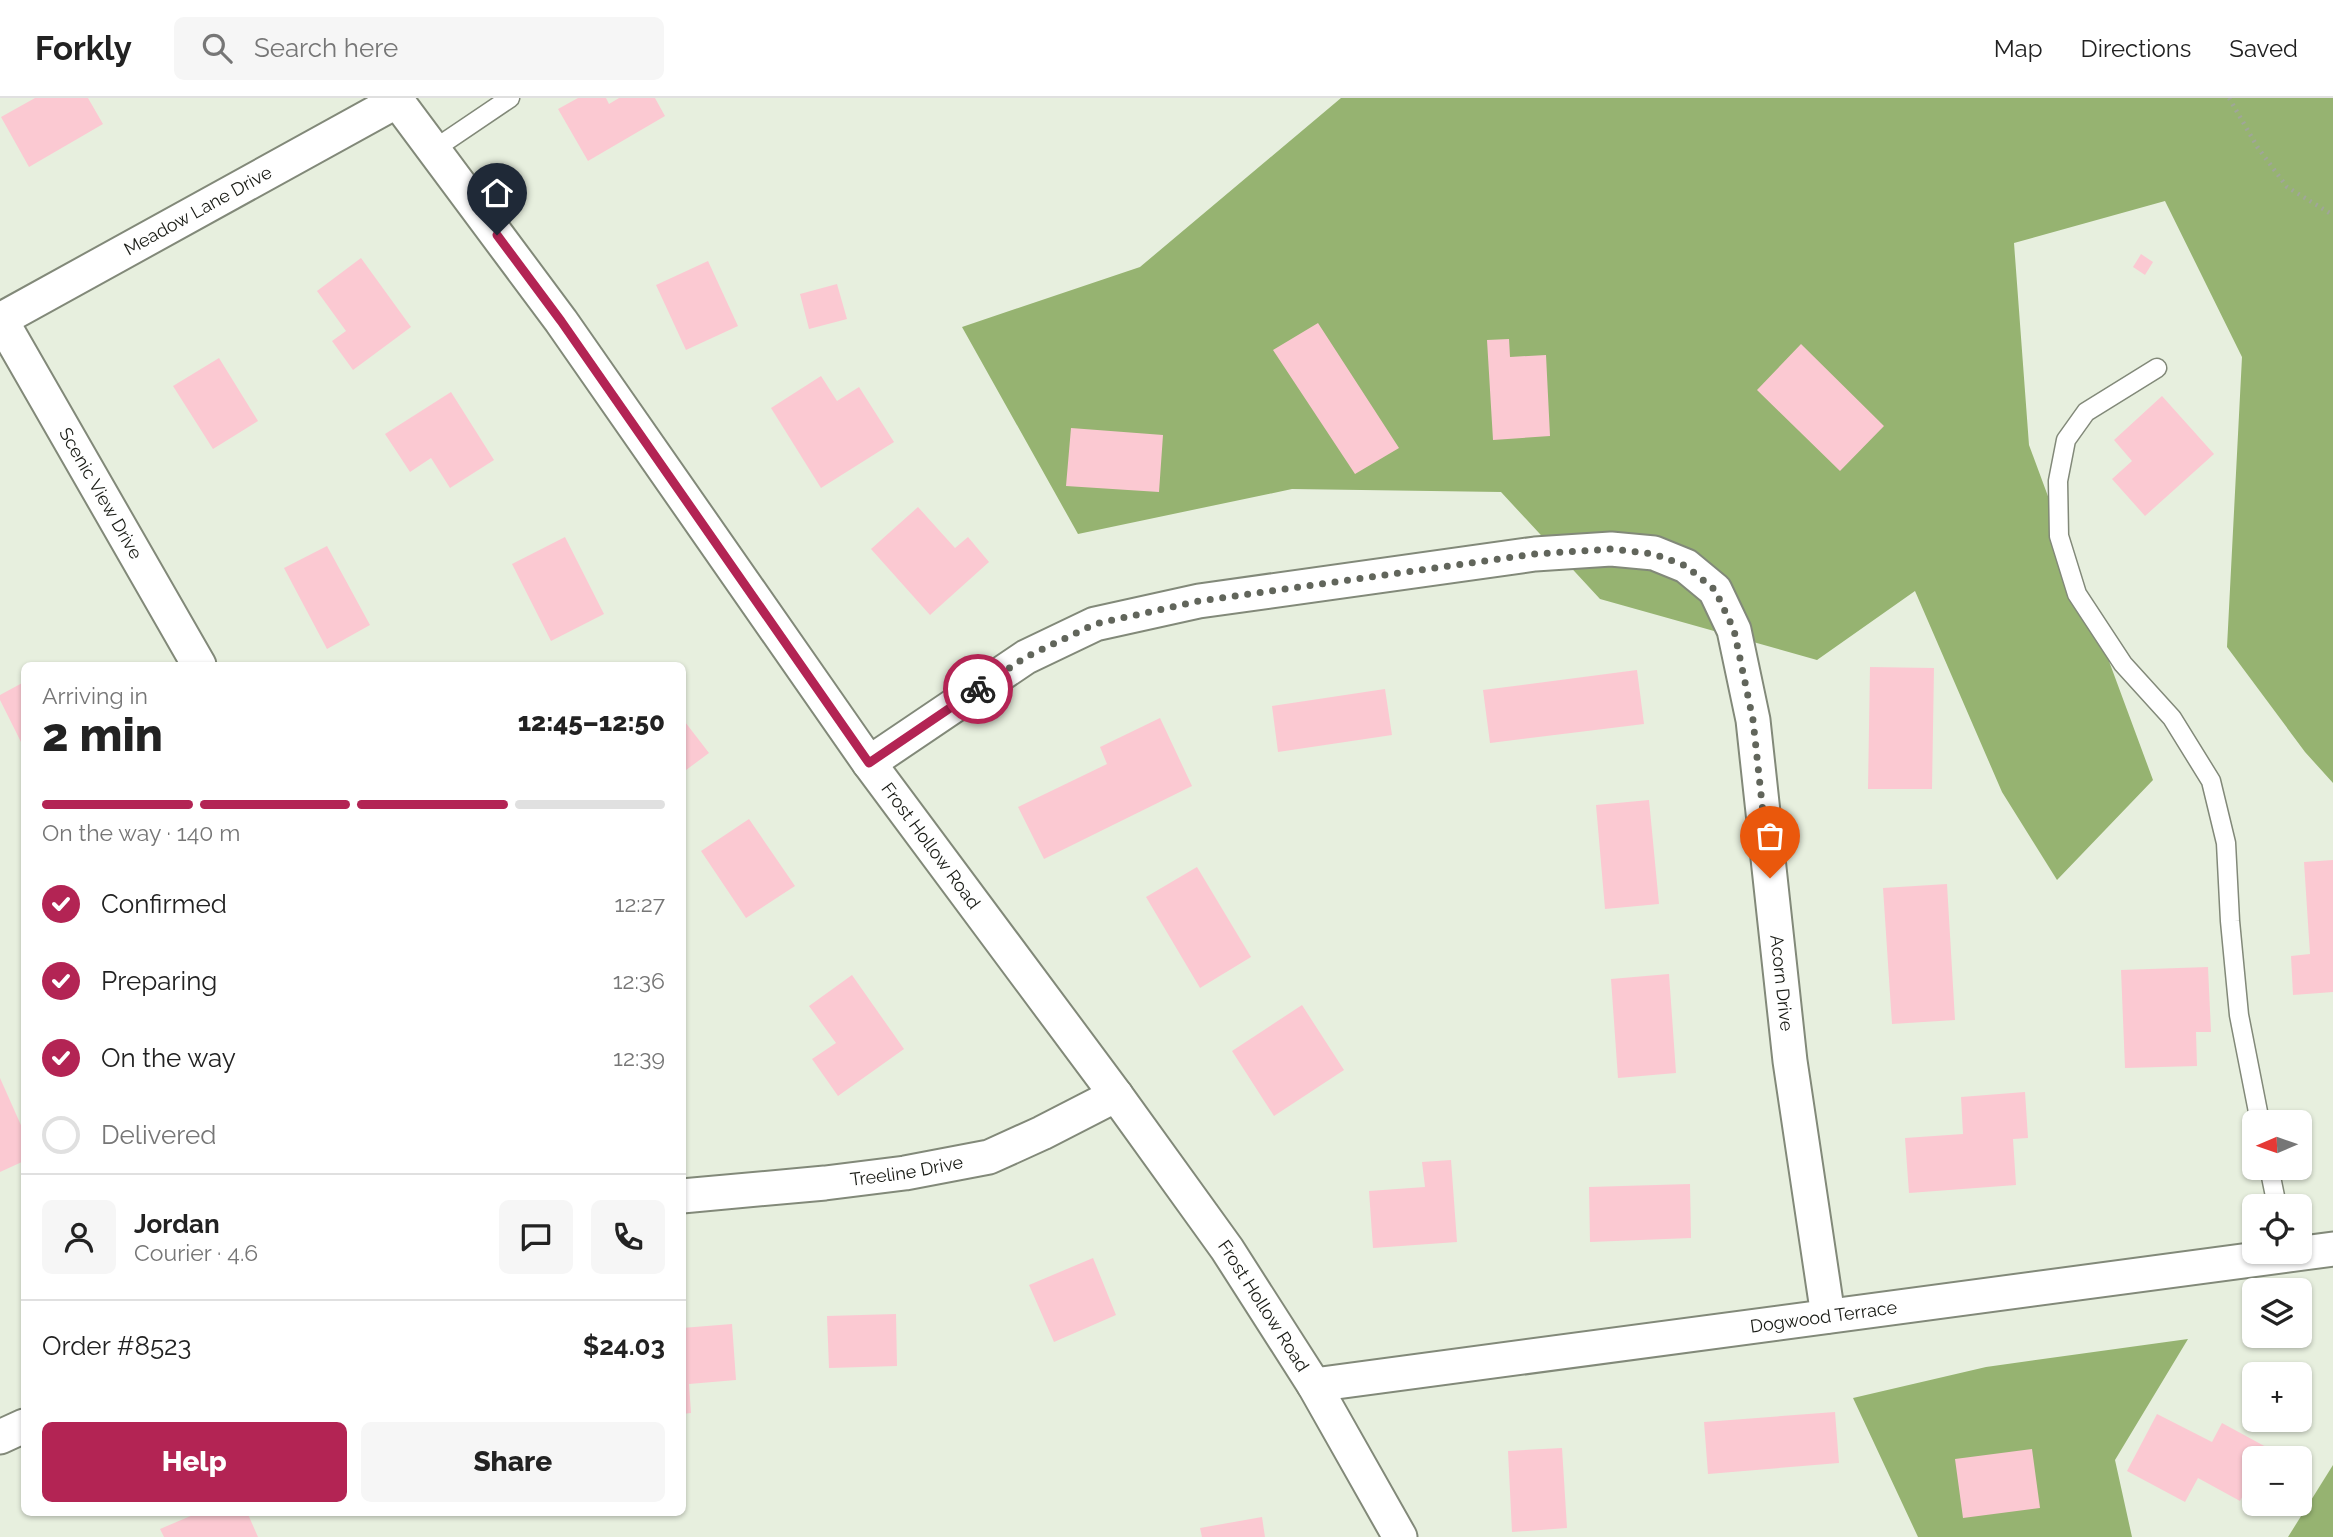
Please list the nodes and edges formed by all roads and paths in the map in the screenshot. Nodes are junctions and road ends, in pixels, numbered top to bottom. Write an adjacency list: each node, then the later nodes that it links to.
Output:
1 (510, 98): 4 (lane)
2 (2229, 98): 5 (path)
3 (396, 99): 4 (street, Frost Hollow Road); 6 (street, Meadow Lane Drive)
4 (433, 150): 9 (street, Frost Hollow Road)
5 (2333, 215)
6 (0, 320): 8 (street, Scenic View Drive)
7 (2157, 369): 11 (lane)
8 (196, 662)
9 (869, 763): 10 (street, Frost Hollow Road); 16 (street, Acorn Drive)
10 (1116, 1095): 12 (street, Treeline Drive); 17 (street, Frost Hollow Road)
11 (2258, 1110)
12 (686, 1196)
13 (2333, 1249): 14 (street, Dogwood Terrace)
14 (2312, 1251)
15 (2242, 1259): 16 (street, Dogwood Terrace)
16 (1828, 1316): 17 (street, Dogwood Terrace)
17 (1314, 1385): 20 (street, Frost Hollow Road)
18 (21, 1427): 19 (street)
19 (0, 1437)
20 (1400, 1537)

